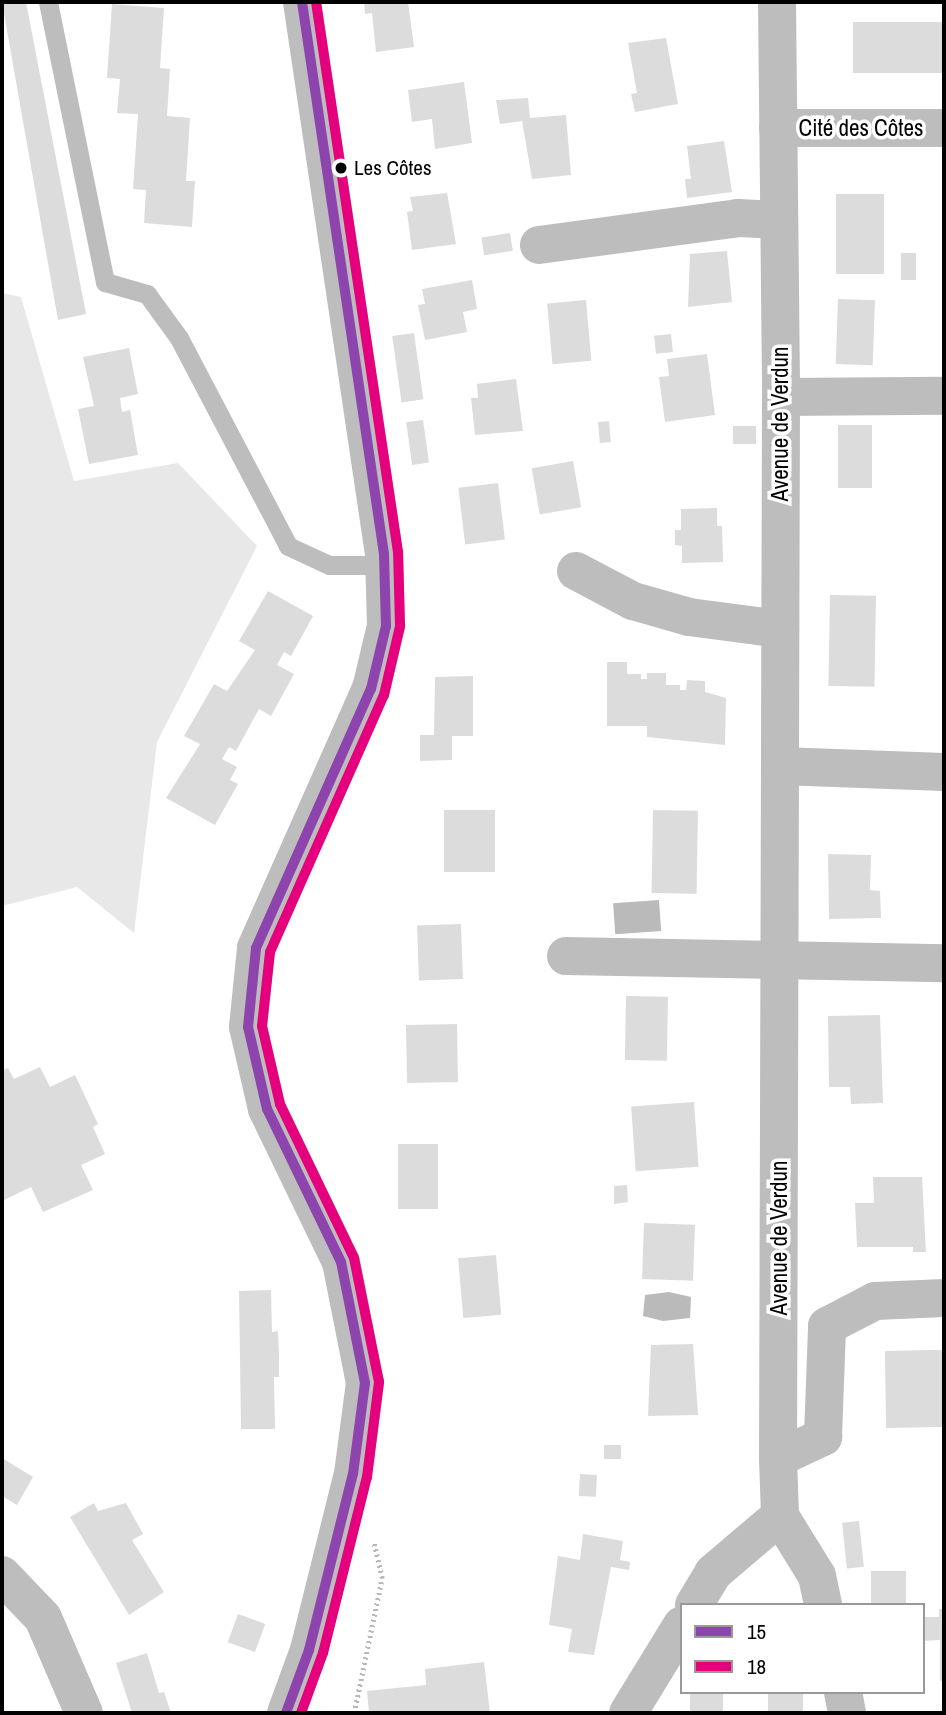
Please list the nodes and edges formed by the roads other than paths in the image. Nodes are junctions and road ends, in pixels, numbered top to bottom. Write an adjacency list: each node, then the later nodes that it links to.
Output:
1 (48, 2): 10 (lane)
2 (302, 2): 10 (street)
3 (777, 2): 4 (street, Avenue de Verdun)
4 (778, 128): 5 (street, Cité des Côtes); 6 (street, Avenue de Verdun)
5 (944, 128)
6 (778, 219): 7 (street); 9 (street, Avenue de Verdun)
7 (539, 245)
8 (944, 396): 9 (street)
9 (781, 397): 12 (street, Avenue de Verdun)
10 (384, 565): 27 (street)
11 (576, 571): 12 (street)
12 (780, 629): 13 (street, Avenue de Verdun)
13 (780, 766): 14 (street); 16 (street, Avenue de Verdun)
14 (944, 772)
15 (566, 956): 16 (street)
16 (781, 960): 17 (street); 19 (street, Avenue de Verdun)
17 (944, 962)
18 (944, 1298): 19 (street)
19 (778, 1458): 20 (street, Avenue de Verdun)
20 (780, 1516): 22 (street); 23 (street, Avenue de Verdun)
21 (2, 1576): 26 (street)
22 (695, 1603)
23 (823, 1603)
24 (680, 1628): 28 (street)
25 (843, 1694): 29 (street)
26 (84, 1713)
27 (286, 1713)
28 (628, 1713)
29 (847, 1713)

